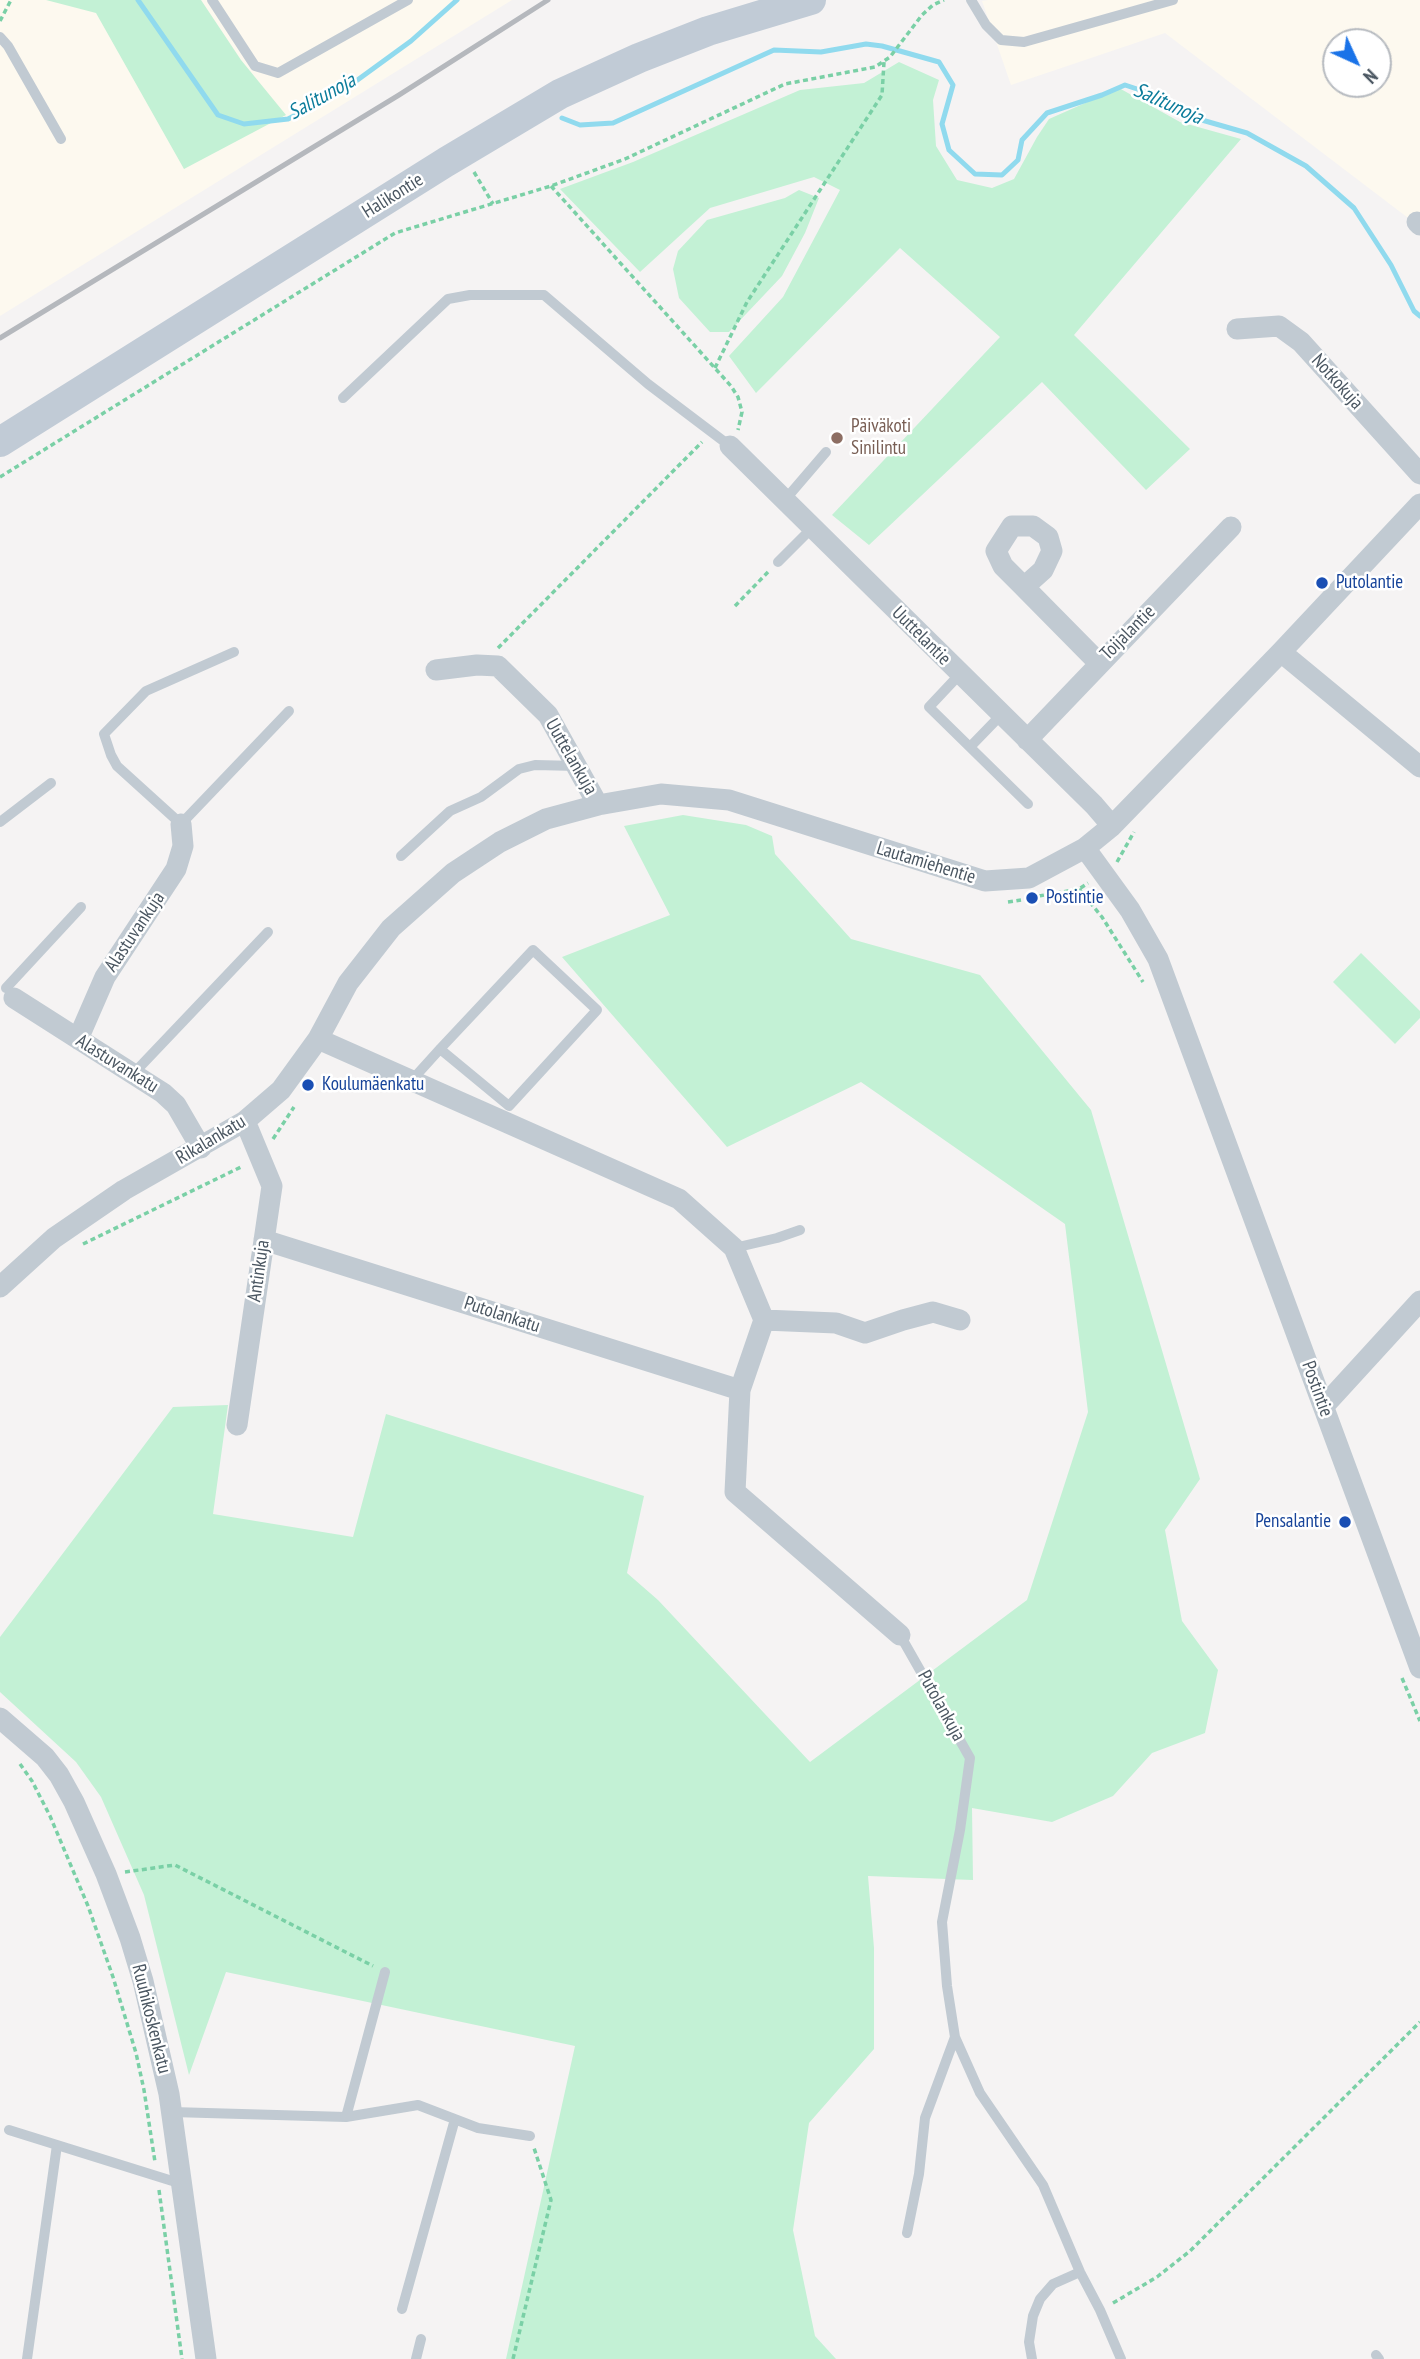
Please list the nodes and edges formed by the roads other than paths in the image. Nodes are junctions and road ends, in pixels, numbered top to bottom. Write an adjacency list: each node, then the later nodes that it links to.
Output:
1 (212, 0): 2 (lane)
2 (408, 0)
3 (811, 0): 10 (main road, Halikontie)
4 (971, 0): 5 (lane)
5 (1172, 0)
6 (0, 37): 7 (lane)
7 (61, 139)
8 (1237, 329): 13 (street, Notkokuja)
9 (343, 398): 11 (lane)
10 (0, 442)
11 (730, 446): 14 (street, Uuttelantie)
12 (826, 452): 14 (lane)
13 (1420, 474)
14 (784, 501): 17 (street, Uuttelantie)
15 (1420, 505): 21 (street, Lautamiehentie)
16 (1231, 527): 22 (street, Toijalantie)
17 (812, 528): 18 (lane); 24 (street, Uuttelantie)
18 (778, 562)
19 (1024, 587): 22 (street)
20 (234, 652): 35 (lane)
21 (1282, 652): 30 (street); 36 (street, Lautamiehentie)
22 (1099, 663): 27 (street, Toijalantie)
23 (436, 670): 29 (street, Uuttelankuja)
24 (960, 674): 26 (street, Uuttelantie); 28 (lane)
25 (289, 711): 35 (lane)
26 (1001, 715): 27 (street, Uuttelantie); 28 (lane)
27 (1027, 740): 36 (street, Uuttelantie)
28 (970, 747): 33 (lane)
29 (577, 766): 32 (street, Uuttelankuja); 38 (lane)
30 (1420, 767)
31 (51, 783): 34 (lane)
32 (598, 804): 37 (street, Lautamiehentie); 41 (street, Lautamiehentie)
33 (1028, 804)
34 (0, 822)
35 (181, 824): 43 (street, Alastuvankuja)
36 (1112, 826): 37 (street, Lautamiehentie)
37 (1085, 848): 58 (street, Postintie)
38 (401, 856)
39 (81, 907): 42 (lane)
40 (268, 932): 46 (lane)
41 (377, 947): 44 (street, Rikalankatu)
42 (6, 988): 43 (street, Alastuvankatu)
43 (78, 1039): 46 (street, Alastuvankatu)
44 (318, 1039): 47 (street); 48 (street, Rikalankatu)
45 (440, 1049): 45 (lane); 47 (lane)
46 (133, 1074): 49 (street, Alastuvankatu)
47 (412, 1080): 52 (street)
48 (245, 1121): 49 (street, Rikalankatu); 51 (street, Antinkuja)
49 (201, 1148): 53 (street, Rikalankatu)
50 (800, 1230): 52 (lane)
51 (264, 1240): 57 (street, Putolankatu); 59 (street, Antinkuja)
52 (734, 1248): 55 (street)
53 (0, 1287)
54 (1420, 1301): 58 (street)
55 (764, 1320): 56 (street); 57 (street)
56 (960, 1320)
57 (740, 1390): 60 (street, Putolankuja)
58 (1324, 1406): 61 (street, Postintie)
59 (237, 1424)
60 (900, 1635): 64 (lane, Putolankuja)
61 (1420, 1668)
62 (0, 1718): 65 (street, Ruuhikoskenkatu)
63 (385, 1972): 66 (lane)
64 (955, 2037): 72 (lane); 73 (lane, Putolankuja)
65 (172, 2112): 66 (lane); 71 (street, Ruuhikoskenkatu)
66 (346, 2117): 67 (lane)
67 (455, 2119): 69 (lane); 74 (lane)
68 (9, 2130): 70 (lane)
69 (530, 2136)
70 (57, 2145): 71 (lane); 76 (lane)
71 (182, 2184): 77 (street, Ruuhikoskenkatu)
72 (907, 2233)
73 (1080, 2272): 79 (lane); 80 (lane, Putolankuja)
74 (402, 2309)
75 (421, 2339): 78 (lane)
76 (27, 2359)
77 (206, 2359)
78 (416, 2359)
79 (1032, 2359)
80 (1121, 2359)

